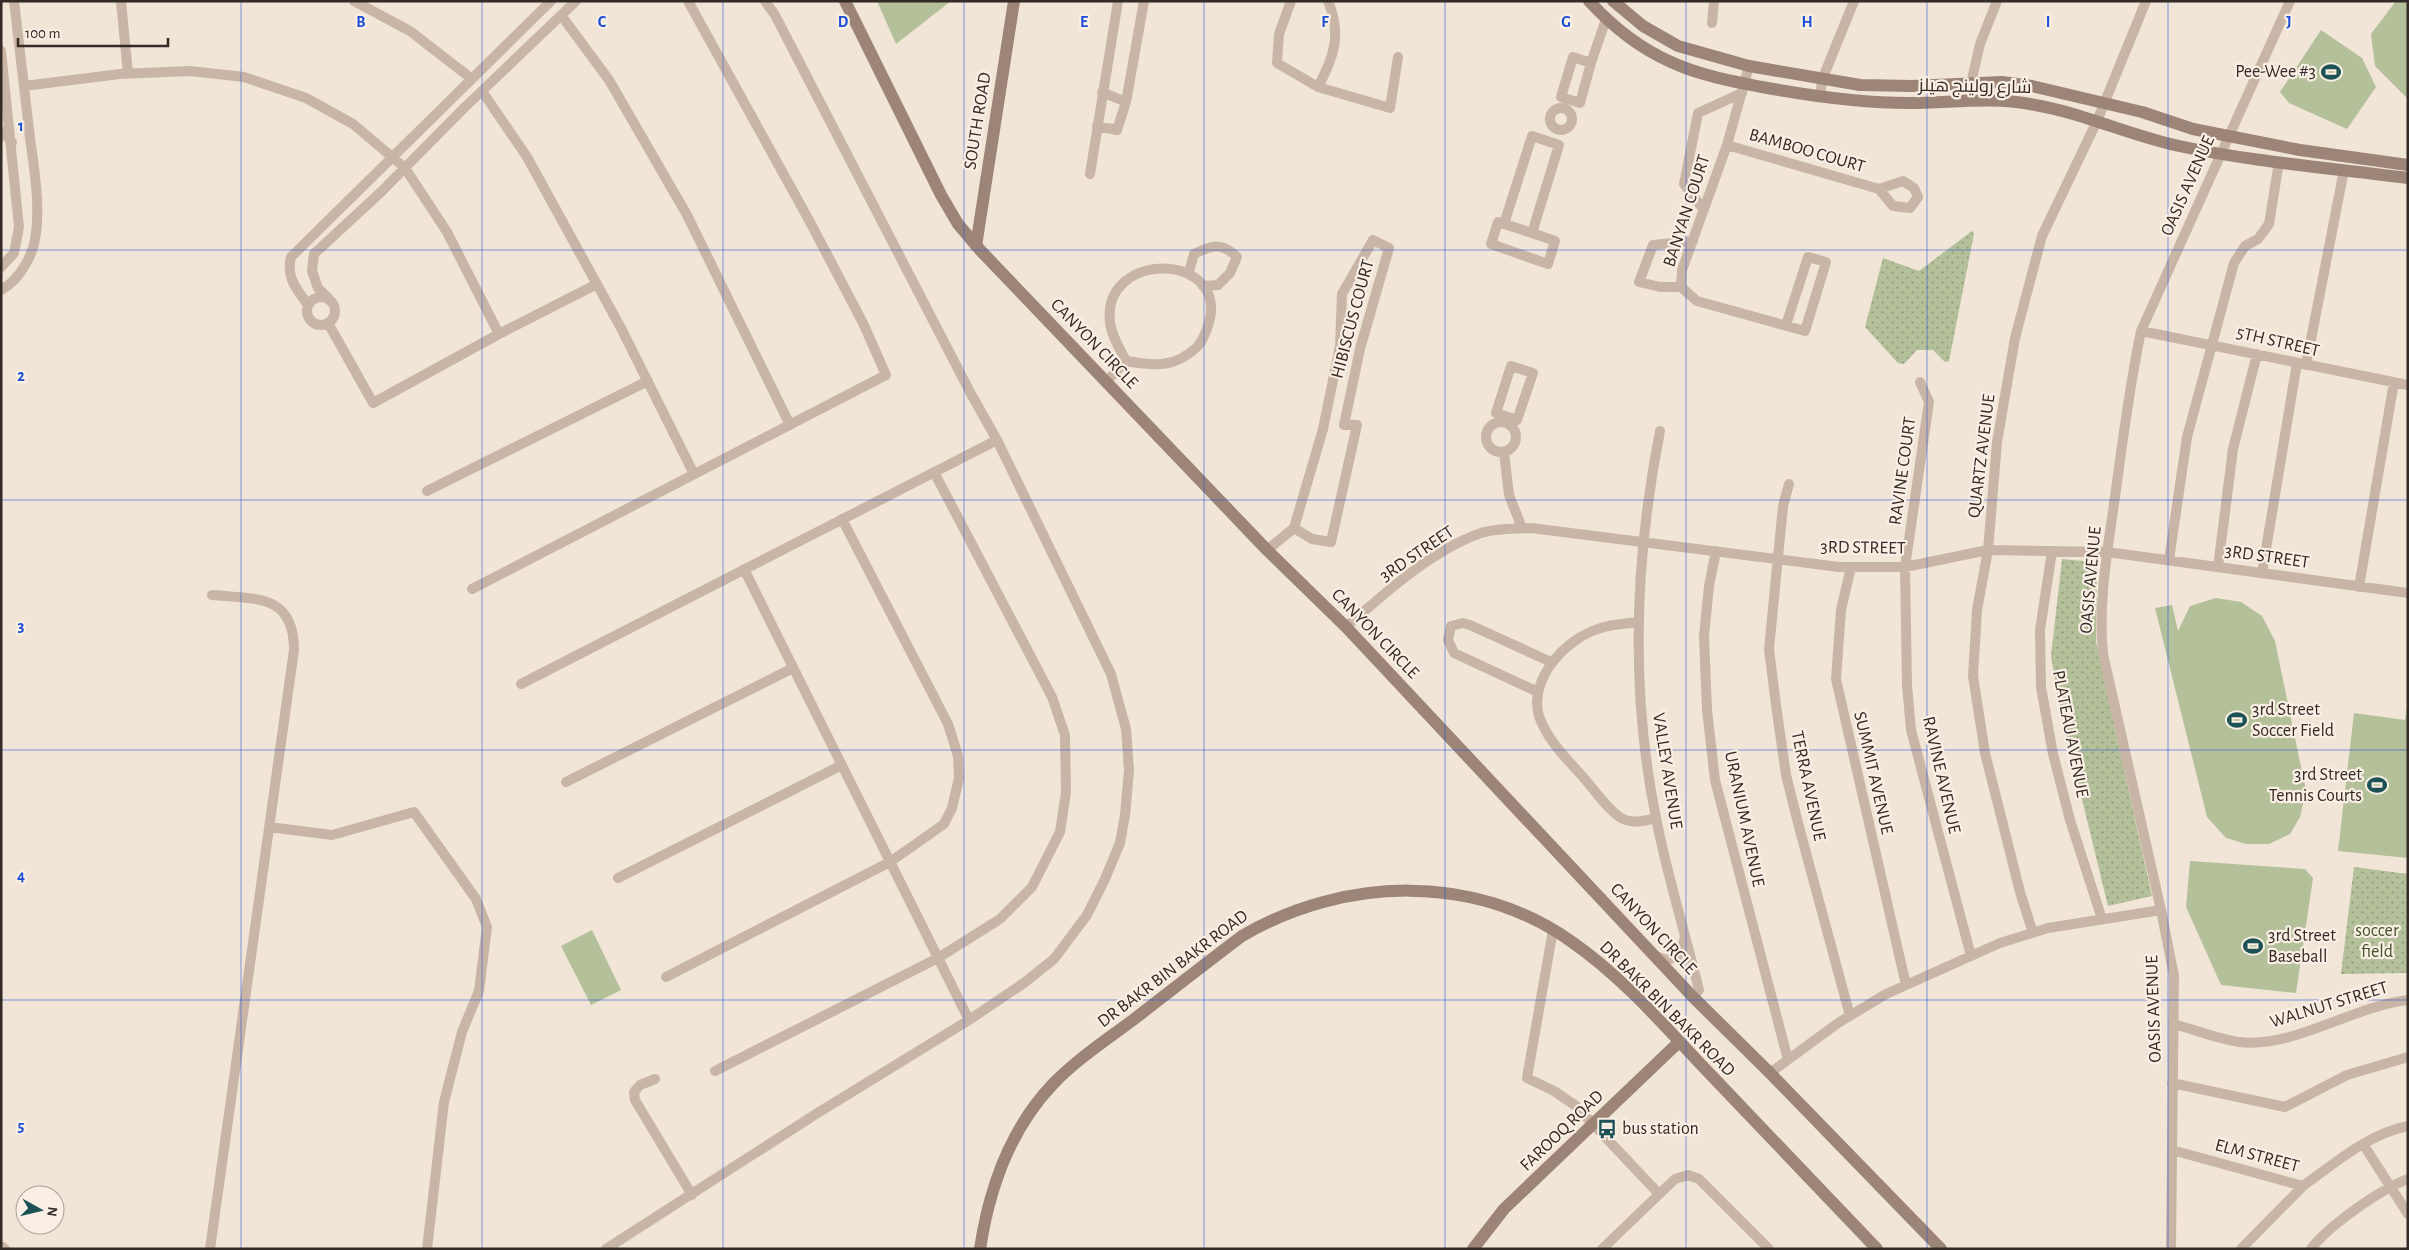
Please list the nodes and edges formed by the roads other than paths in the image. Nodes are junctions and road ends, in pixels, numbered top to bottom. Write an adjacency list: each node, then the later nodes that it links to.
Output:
1 (14, 1): 32 (street)
2 (121, 1): 28 (street)
3 (354, 1): 29 (street)
4 (576, 1): 21 (street)
5 (688, 1): 88 (street)
6 (765, 1): 90 (street)
7 (845, 1): 63 (main road, CANYON CIRCLE)
8 (1014, 1): 63 (main road, SOUTH ROAD)
9 (1118, 1): 36 (street)
10 (1291, 1): 33 (street)
11 (1328, 1): 33 (street)
12 (1589, 1): 22 (main road, شارع رولينج هيلز)
13 (1614, 1): 27 (main road, شارع رولينج هيلز)
14 (1714, 1): 23 (street)
15 (1854, 1): 30 (street)
16 (1997, 1): 31 (street)
17 (2146, 1): 41 (street, QUARTZ AVENUE)
18 (2290, 1): 46 (street, OASIS AVENUE)
19 (547, 2): 29 (street)
20 (1140, 2): 39 (street)
21 (561, 15): 35 (street); 88 (street)
22 (1606, 19): 26 (street); 34 (main road, شارع رولينج هيلز)
23 (1712, 24)
24 (1, 51): 47 (street)
25 (1398, 57): 33 (street)
26 (1591, 63): 40 (street); 40 (street)
27 (1749, 66): 30 (main road, شارع رولينج هيلز); 34 (street, BANYAN COURT)
28 (128, 74): 32 (street); 51 (street)
29 (472, 79): 51 (street)
30 (1822, 80): 31 (main road, شارع رولينج هيلز); 37 (street)
31 (1971, 83): 38 (street); 41 (main road, شارع رولينج هيلز)
32 (24, 86): 70 (street)
33 (1318, 87)
34 (1743, 88): 37 (main road, شارع رولينج هيلز); 49 (street, BANYAN COURT); 59 (street)
35 (482, 91): 54 (street); 66 (street)
36 (1102, 92): 39 (street); 43 (street)
37 (1820, 98): 38 (main road, شارع رولينج هيلز)
38 (1967, 101): 42 (main road, شارع رولينج هيلز)
39 (1126, 102): 43 (street)
40 (1568, 104): 44 (street); 44 (street)
41 (2103, 104): 42 (street, QUARTZ AVENUE); 46 (main road, شارع رولينج هيلز)
42 (2096, 121): 50 (main road, شارع رولينج هيلز); 101 (street, QUARTZ AVENUE)
43 (1097, 126): 56 (street)
44 (1556, 129): 48 (street)
45 (1, 131): 47 (street)
46 (2229, 136): 50 (street, OASIS AVENUE); 53 (main road, شارع رولينج هيلز)
47 (12, 142): 64 (street)
48 (1551, 142): 60 (street); 61 (street)
49 (1727, 145): 58 (street, BAMBOO COURT); 59 (street, BANYAN COURT)
50 (2220, 154): 52 (main road, شارع رولينج هيلز); 76 (street, OASIS AVENUE)
51 (392, 158): 54 (street); 73 (street)
52 (2279, 162): 55 (main road, شارع رولينج هيلز); 78 (street)
53 (2408, 165)
54 (405, 168): 71 (street); 77 (street)
55 (2344, 170): 57 (main road, شارع رولينج هيلز); 81 (street)
56 (1090, 174)
57 (2408, 178)
58 (1879, 189)
59 (1704, 210): 62 (street, BANYAN COURT)
60 (1504, 224): 61 (street); 61 (street)
61 (1532, 233)
62 (1693, 240): 69 (street, BANYAN COURT); 69 (street)
63 (976, 246): 83 (main road, CANYON CIRCLE)
64 (1, 267)
65 (1189, 272): 67 (street); 68 (street); 80 (street)
66 (597, 284): 77 (street); 82 (street)
67 (1218, 285): 68 (street); 72 (street)
68 (1204, 286): 72 (street)
69 (1681, 287): 75 (street, BANYAN COURT)
70 (1, 290)
71 (329, 299): 73 (street); 74 (street)
72 (1211, 305): 80 (street)
73 (308, 306): 74 (street)
74 (328, 323): 77 (street)
75 (1786, 325): 75 (street, BANYAN COURT)
76 (2141, 331): 78 (street, 5TH STREET); 104 (street, OASIS AVENUE)
77 (499, 334)
78 (2213, 344): 79 (street, 5TH STREET); 106 (street)
79 (2257, 354): 81 (street, 5TH STREET); 109 (street)
80 (1126, 361): 83 (street)
81 (2302, 364): 85 (street, 5TH STREET); 111 (street)
82 (648, 381): 93 (street); 95 (street)
83 (1106, 382): 100 (main road, CANYON CIRCLE)
84 (1920, 382): 108 (street, RAVINE COURT)
85 (2394, 382): 86 (street, 5TH STREET); 113 (street)
86 (2408, 385)
87 (1506, 420): 87 (street); 91 (street); 91 (street)
88 (790, 425): 93 (street)
89 (1660, 431): 99 (street, VALLEY AVENUE)
90 (997, 440): 92 (street); 142 (street)
91 (1504, 452): 98 (street)
92 (934, 472): 96 (street); 136 (street)
93 (694, 474): 114 (street)
94 (1789, 484): 105 (street, TERRA AVENUE)
95 (427, 491)
96 (842, 519): 110 (street); 127 (street)
97 (1294, 528): 97 (street, HIBISCUS COURT); 100 (street)
98 (1522, 528): 99 (street, 3RD STREET); 118 (street, 3RD STREET)
99 (1645, 542): 102 (street, 3RD STREET); 117 (street, VALLEY AVENUE)
100 (1267, 550): 118 (main road, CANYON CIRCLE)
101 (1988, 550): 103 (street, 3RD STREET); 108 (street, 3RD STREET); 133 (street, QUARTZ AVENUE)
102 (1716, 551): 105 (street, 3RD STREET); 146 (street, URANIUM AVENUE)
103 (2052, 551): 104 (street, 3RD STREET); 130 (street, PLATEAU AVENUE)
104 (2107, 552): 106 (street, 3RD STREET); 129 (street, OASIS AVENUE)
105 (1778, 559): 107 (street, 3RD STREET); 141 (street, TERRA AVENUE)
106 (2169, 560): 109 (street, 3RD STREET)
107 (1851, 567): 108 (street, 3RD STREET); 138 (street, SUMMIT AVENUE)
108 (1906, 567): 135 (street, RAVINE AVENUE)
109 (2218, 567): 111 (street, 3RD STREET)
110 (744, 569): 120 (street); 121 (street)
111 (2262, 573): 113 (street, 3RD STREET)
112 (2408, 582): 115 (street)
113 (2359, 587): 115 (street, 3RD STREET)
114 (472, 589)
115 (2407, 593)
116 (212, 595): 126 (street)
117 (1638, 622): 119 (street); 125 (street, VALLEY AVENUE)
118 (1346, 627): 134 (main road, CANYON CIRCLE)
119 (1551, 662): 122 (street); 122 (street)
120 (793, 668): 123 (street); 124 (street)
121 (521, 684)
122 (1538, 692): 125 (street)
123 (842, 765): 127 (street); 128 (street)
124 (566, 782)
125 (1656, 818): 131 (street, VALLEY AVENUE)
126 (269, 827): 163 (street); 164 (street)
127 (890, 862): 136 (street); 137 (street)
128 (618, 878)
129 (2161, 910): 130 (street); 143 (street, OASIS AVENUE)
130 (2102, 919): 133 (street)
131 (1684, 928): 134 (street); 139 (street, VALLEY AVENUE)
132 (1553, 930): 144 (main road, DR BAKR BIN BAKR ROAD); 151 (street); 166 (main road, DR BAKR BIN BAKR ROAD)
133 (2033, 933): 135 (street)
134 (1653, 955): 139 (main road, CANYON CIRCLE)
135 (1970, 956): 138 (street)
136 (938, 958): 142 (street); 147 (street)
137 (666, 977)
138 (1906, 985): 141 (street)
139 (1693, 997): 148 (main road, CANYON CIRCLE)
140 (2408, 1000): 143 (street, WALNUT STREET)
141 (1850, 1016): 146 (street)
142 (969, 1020): 159 (street)
143 (2173, 1024): 150 (street, OASIS AVENUE)
144 (1679, 1042): 151 (main road, FAROOQ ROAD); 170 (main road, DR BAKR BIN BAKR ROAD)
145 (2408, 1057): 150 (street)
146 (1788, 1060): 148 (street)
147 (716, 1071)
148 (1770, 1073): 171 (main road, CANYON CIRCLE)
149 (655, 1079): 159 (street)
150 (2172, 1084): 154 (street, OASIS AVENUE)
151 (1594, 1125): 158 (street); 167 (main road, FAROOQ ROAD)
152 (2408, 1126): 153 (street, ELM STREET)
153 (2363, 1144): 156 (street, ELM STREET); 157 (street)
154 (2172, 1150): 156 (street, ELM STREET); 172 (street, OASIS AVENUE)
155 (2408, 1178): 157 (street)
156 (2303, 1186): 173 (street)
157 (2390, 1187): 160 (street); 174 (street)
158 (1659, 1194): 168 (street); 169 (street)
159 (692, 1195): 165 (street)
160 (2408, 1214)
161 (1, 1246): 162 (street)
162 (5, 1249)
163 (210, 1249)
164 (427, 1249)
165 (606, 1249)
166 (980, 1249)
167 (1472, 1249)
168 (1602, 1249)
169 (1768, 1249)
170 (1876, 1249)
171 (1941, 1249)
172 (2171, 1249)
173 (2242, 1249)
174 (2310, 1249)

